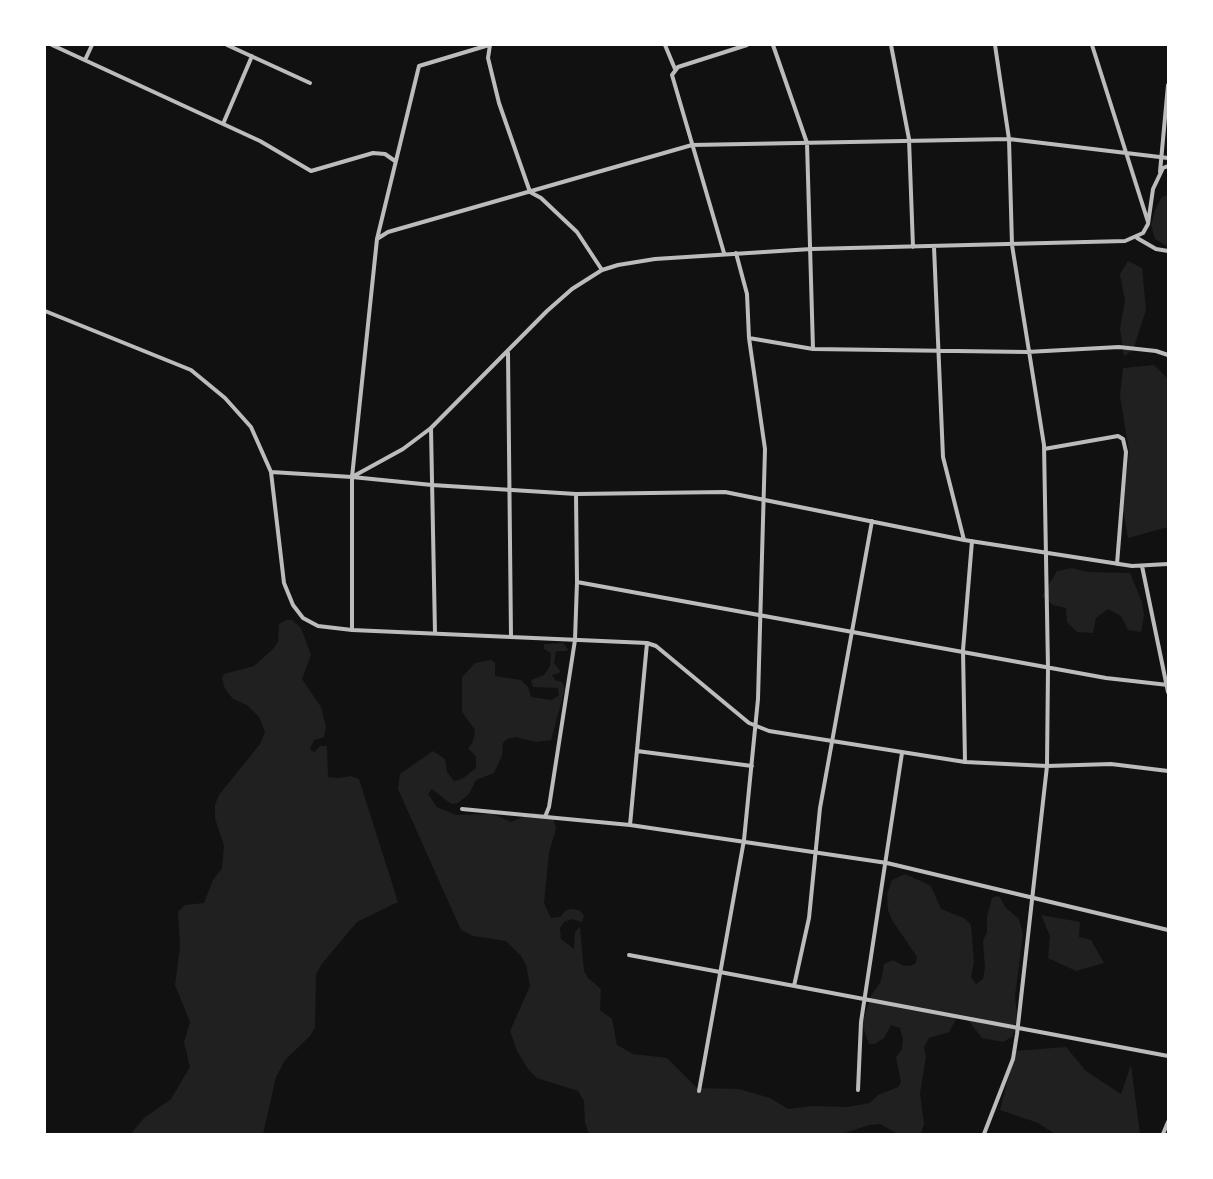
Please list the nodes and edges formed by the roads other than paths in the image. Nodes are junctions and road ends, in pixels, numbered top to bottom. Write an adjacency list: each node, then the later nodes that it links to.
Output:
1 (52, 45): 12 (street)
2 (92, 45): 12 (street)
3 (227, 45): 11 (street)
4 (489, 45): 24 (street); 27 (street)
5 (664, 45): 13 (street)
6 (747, 45): 13 (street)
7 (773, 45): 19 (street)
8 (891, 45): 17 (street)
9 (995, 45): 18 (street)
10 (1092, 45): 21 (street)
11 (252, 56): 14 (street); 16 (street)
12 (85, 60): 16 (street)
13 (675, 69): 20 (street)
14 (310, 83)
15 (1168, 85): 22 (street)
16 (223, 124): 24 (street)
17 (909, 139): 18 (street); 19 (street); 32 (street)
18 (1009, 139): 21 (street); 31 (street)
19 (807, 142): 20 (street); 34 (street)
20 (692, 145): 27 (street); 36 (street)
21 (1126, 153): 22 (street); 28 (street)
22 (1160, 157): 23 (street); 26 (street)
23 (1168, 158)
24 (396, 162): 30 (street)
25 (1168, 166): 26 (street)
26 (1160, 176): 28 (street)
27 (530, 192): 30 (street); 38 (street)
28 (1148, 224): 29 (street)
29 (1137, 238): 31 (street); 35 (street)
30 (377, 239): 49 (street)
31 (1012, 245): 33 (street); 44 (street)
32 (914, 247): 33 (street); 34 (street)
33 (934, 247): 42 (street)
34 (811, 249): 37 (street); 41 (street)
35 (1168, 251)
36 (724, 253): 37 (street); 38 (street)
37 (736, 253): 40 (street)
38 (602, 270): 43 (street)
39 (45, 311): 48 (street)
40 (749, 338): 41 (street); 53 (street)
41 (813, 349): 42 (street)
42 (937, 350): 44 (street); 55 (street)
43 (508, 352): 46 (street); 51 (street)
44 (1027, 352): 45 (street); 47 (street)
45 (1168, 356)
46 (431, 428): 49 (street); 50 (street)
47 (1044, 449): 57 (street); 58 (street)
48 (271, 472): 49 (street); 63 (street)
49 (352, 477): 50 (street); 63 (street)
50 (432, 485): 51 (street); 65 (street)
51 (508, 490): 52 (street); 66 (street)
52 (576, 494): 53 (street); 61 (street)
53 (764, 498): 54 (street); 62 (street)
54 (872, 521): 55 (street); 64 (street)
55 (964, 540): 56 (street)
56 (972, 541): 57 (street); 69 (street)
57 (1045, 552): 58 (street); 70 (street)
58 (1117, 564): 60 (street)
59 (1168, 564): 60 (street)
60 (1142, 566): 71 (street)
61 (578, 582): 62 (street); 67 (street)
62 (760, 615): 64 (street); 73 (street)
63 (352, 630): 65 (street)
64 (854, 632): 69 (street); 74 (street)
65 (435, 633): 66 (street)
66 (511, 637): 67 (street)
67 (575, 640): 68 (street); 82 (street)
68 (647, 643): 73 (street); 75 (street)
69 (963, 650): 70 (street); 77 (street)
70 (1048, 668): 71 (street); 79 (street)
71 (1167, 685): 72 (street)
72 (1168, 692)
73 (756, 727): 74 (street); 78 (street)
74 (832, 743): 76 (street); 85 (street)
75 (637, 751): 78 (street); 83 (street)
76 (902, 753): 77 (street); 86 (street)
77 (965, 762): 79 (street)
78 (752, 766): 84 (street)
79 (1047, 766): 80 (street); 87 (street)
80 (1168, 771)
81 (462, 809): 82 (street)
82 (545, 817): 83 (street)
83 (630, 825): 84 (street)
84 (744, 840): 85 (street); 90 (street)
85 (815, 852): 86 (street); 91 (street)
86 (887, 863): 87 (street); 92 (street)
87 (1033, 899): 88 (street); 93 (street)
88 (1168, 930)
89 (629, 955): 90 (street)
90 (721, 972): 91 (street); 96 (street)
91 (794, 986): 92 (street)
92 (865, 999): 93 (street); 95 (street)
93 (1018, 1028): 94 (street); 98 (street)
94 (1168, 1056)
95 (858, 1090)
96 (699, 1091)
97 (1168, 1122): 99 (street)
98 (984, 1134)
99 (1163, 1134)

